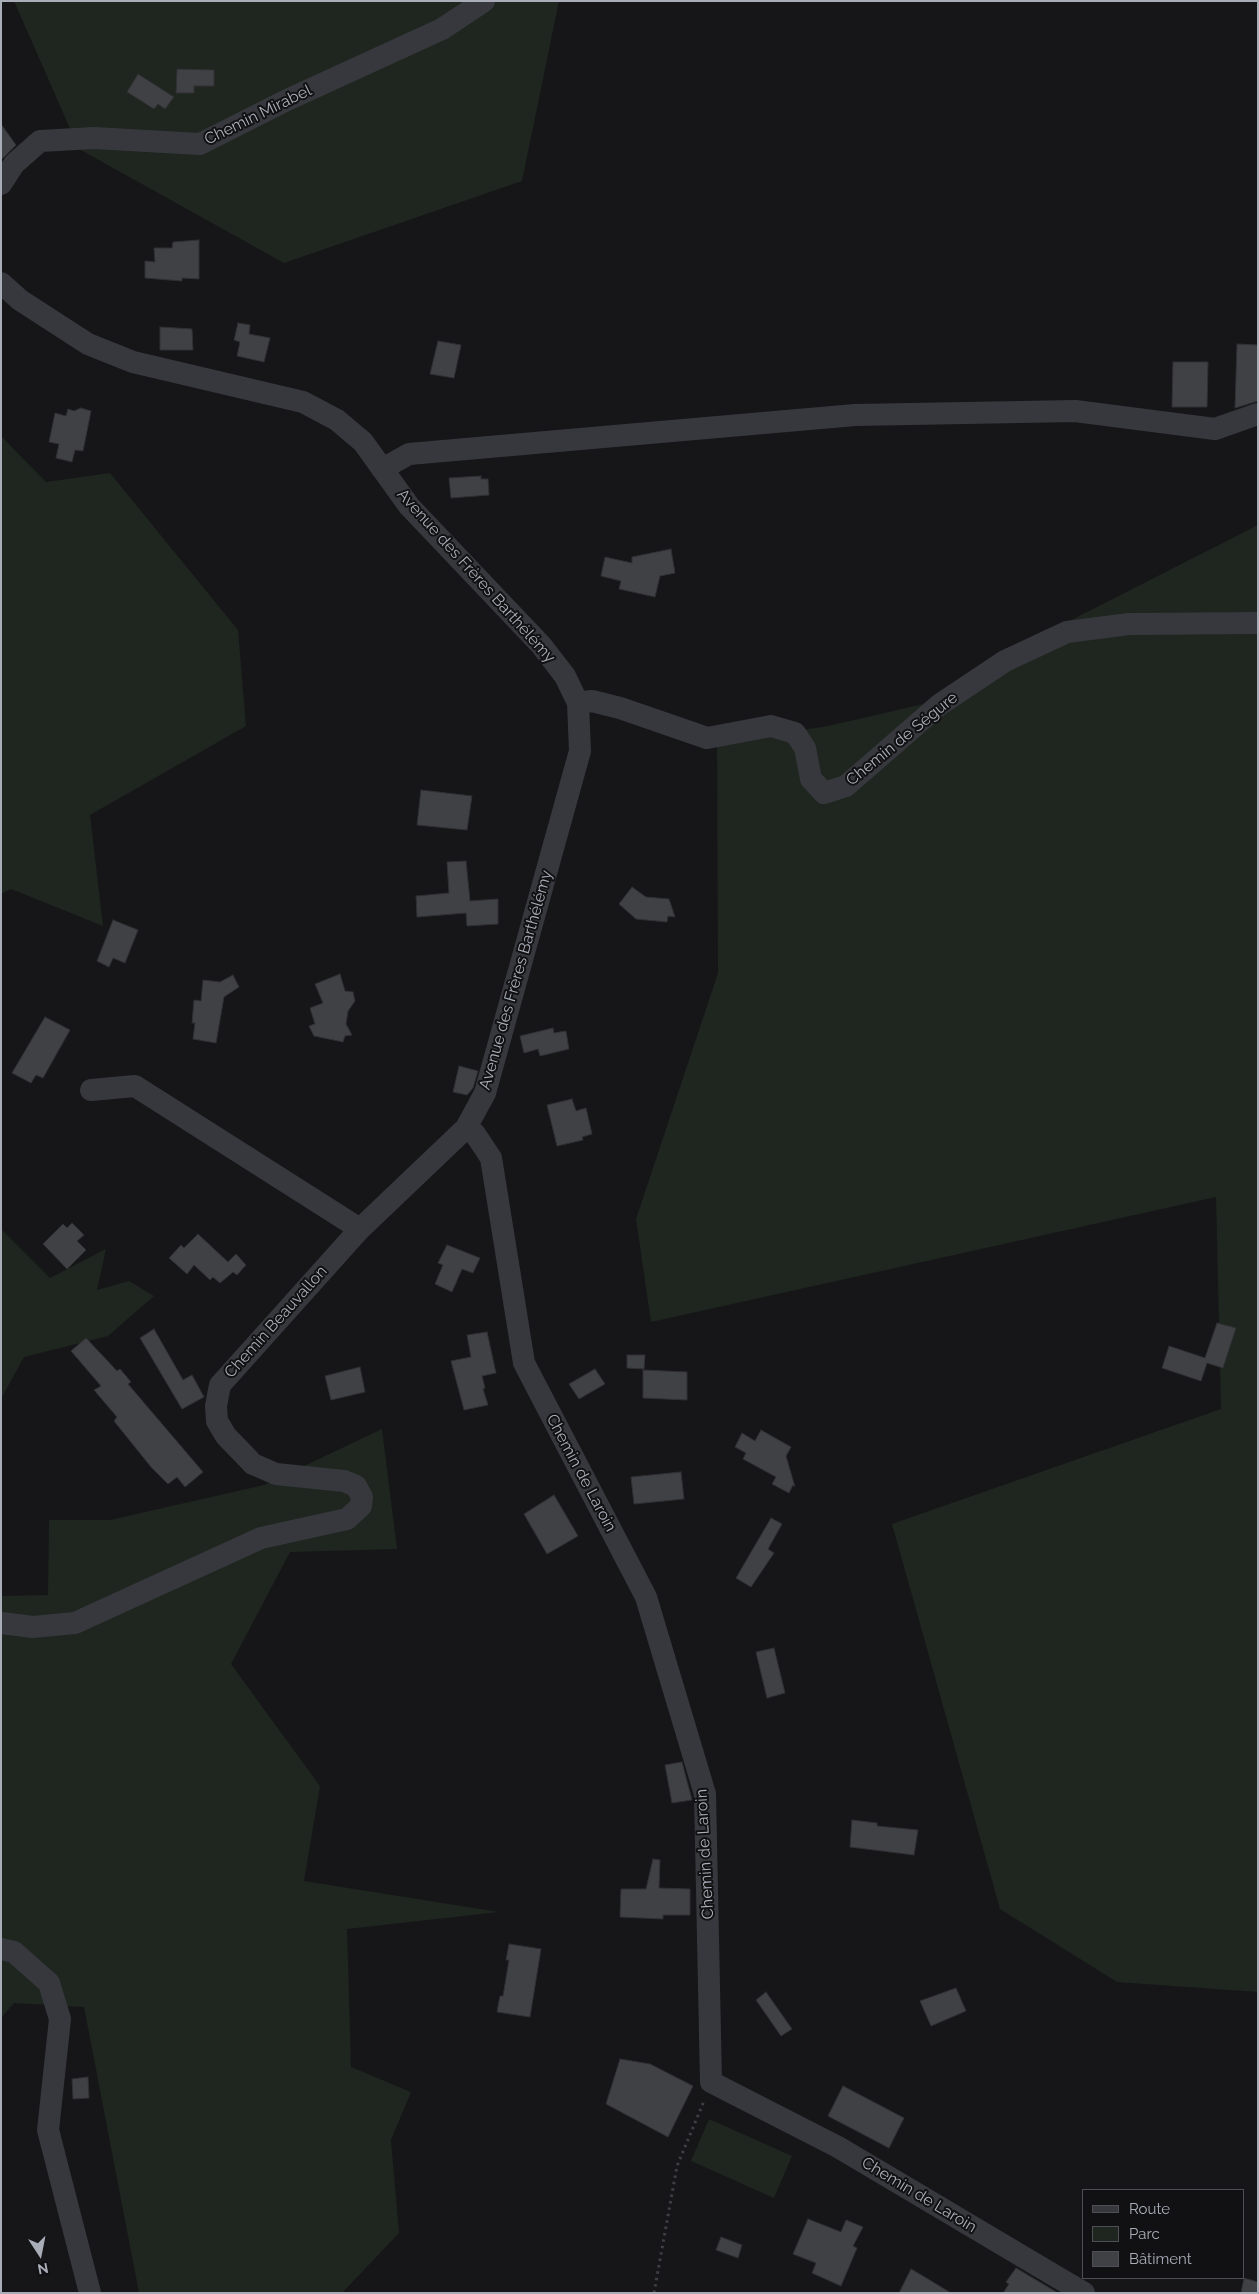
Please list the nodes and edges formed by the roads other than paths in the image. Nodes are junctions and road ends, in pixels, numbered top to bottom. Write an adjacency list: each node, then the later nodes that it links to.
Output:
1 (484, 1): 2 (street, Chemin Mirabel)
2 (1, 184)
3 (1, 283): 5 (street, Avenue des Frères Barthélémy)
4 (1258, 414): 5 (street)
5 (382, 469): 7 (street, Avenue des Frères Barthélémy)
6 (1258, 623): 7 (street, Chemin de Ségure)
7 (578, 703): 9 (street, Avenue des Frères Barthélémy)
8 (91, 1090): 10 (street)
9 (466, 1128): 10 (street, Chemin Beauvallon); 14 (street, Chemin de Laroin)
10 (360, 1229): 11 (street, Chemin Beauvallon)
11 (1, 1624)
12 (1, 1949): 13 (street)
13 (90, 2293)
14 (1084, 2293)

